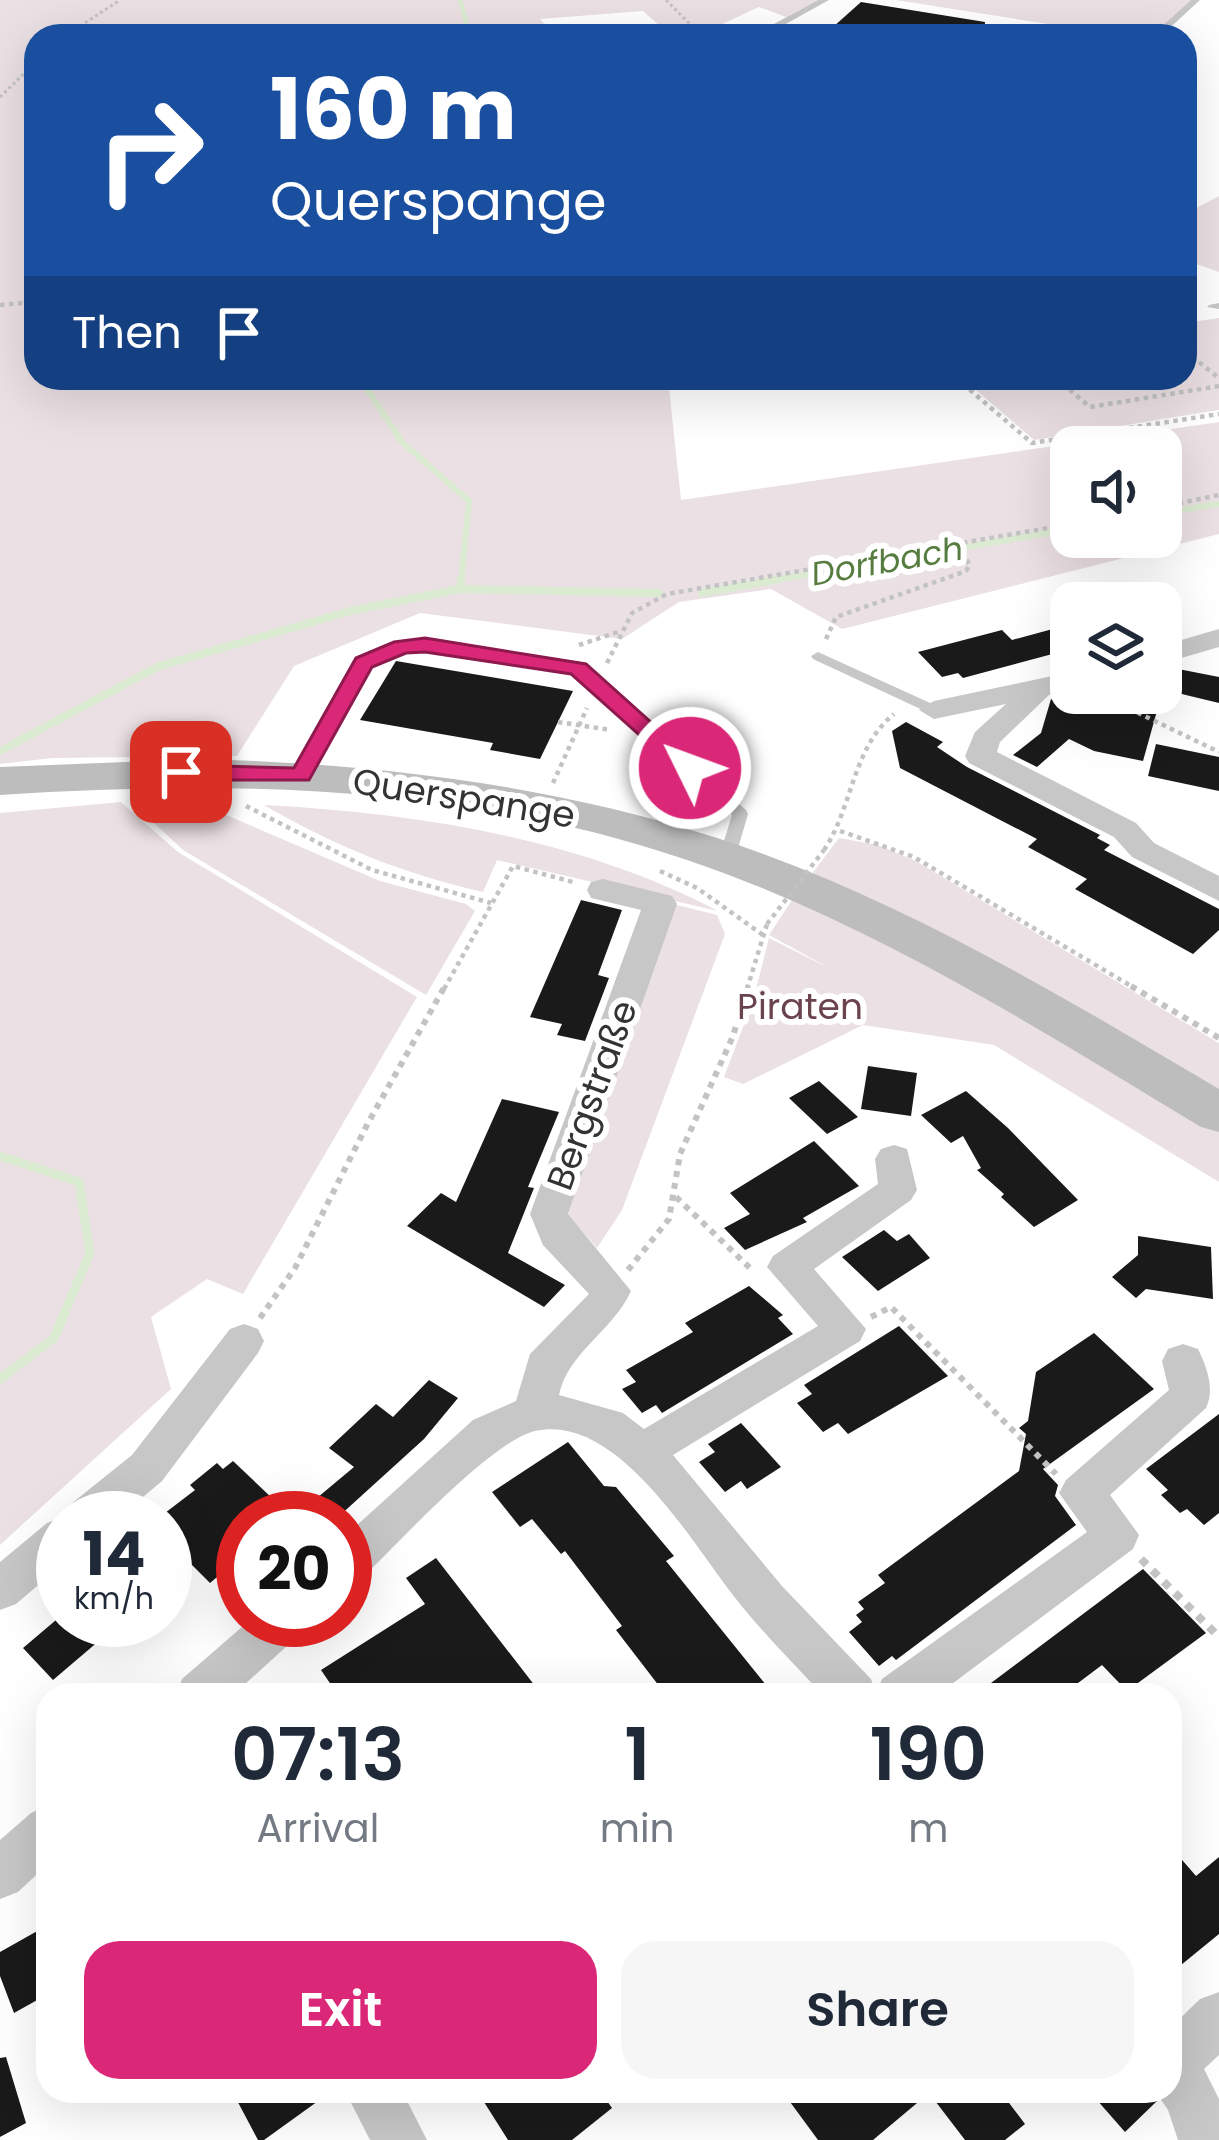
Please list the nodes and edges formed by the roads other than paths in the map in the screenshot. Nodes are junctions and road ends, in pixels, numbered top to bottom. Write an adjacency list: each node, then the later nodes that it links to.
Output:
1 (825, 0): 3 (lane)
2 (1196, 0): 4 (lane)
3 (780, 24)
4 (1169, 24)
5 (1219, 638): 6 (street)
6 (1182, 649)
7 (818, 656): 10 (lane)
8 (1050, 687): 9 (street)
9 (1037, 690): 10 (street); 11 (street)
10 (934, 710): 11 (street)
11 (986, 739): 16 (street)
12 (301, 775): 13 (main road, Querspange); 14 (main road, Querspange); 14 (lane, bridge)
13 (0, 781)
14 (722, 857): 17 (main road, Querspange)
15 (603, 890): 21 (street, Bergstraße)
16 (1219, 890)
17 (1219, 1113)
18 (894, 1160): 22 (street)
19 (244, 1341): 23 (street)
20 (1183, 1361): 30 (street)
21 (535, 1411): 22 (street); 24 (street)
22 (645, 1450): 29 (street)
23 (119, 1491)
24 (372, 1540)
25 (36, 1560): 26 (street)
26 (0, 1589)
27 (253, 1647): 28 (street)
28 (212, 1683)
29 (843, 1683)
30 (915, 1683)
31 (36, 1842): 32 (street)
32 (0, 1874)
33 (1219, 2018): 34 (street)
34 (1182, 2054)
35 (1182, 2083): 36 (street)
36 (1205, 2140)

